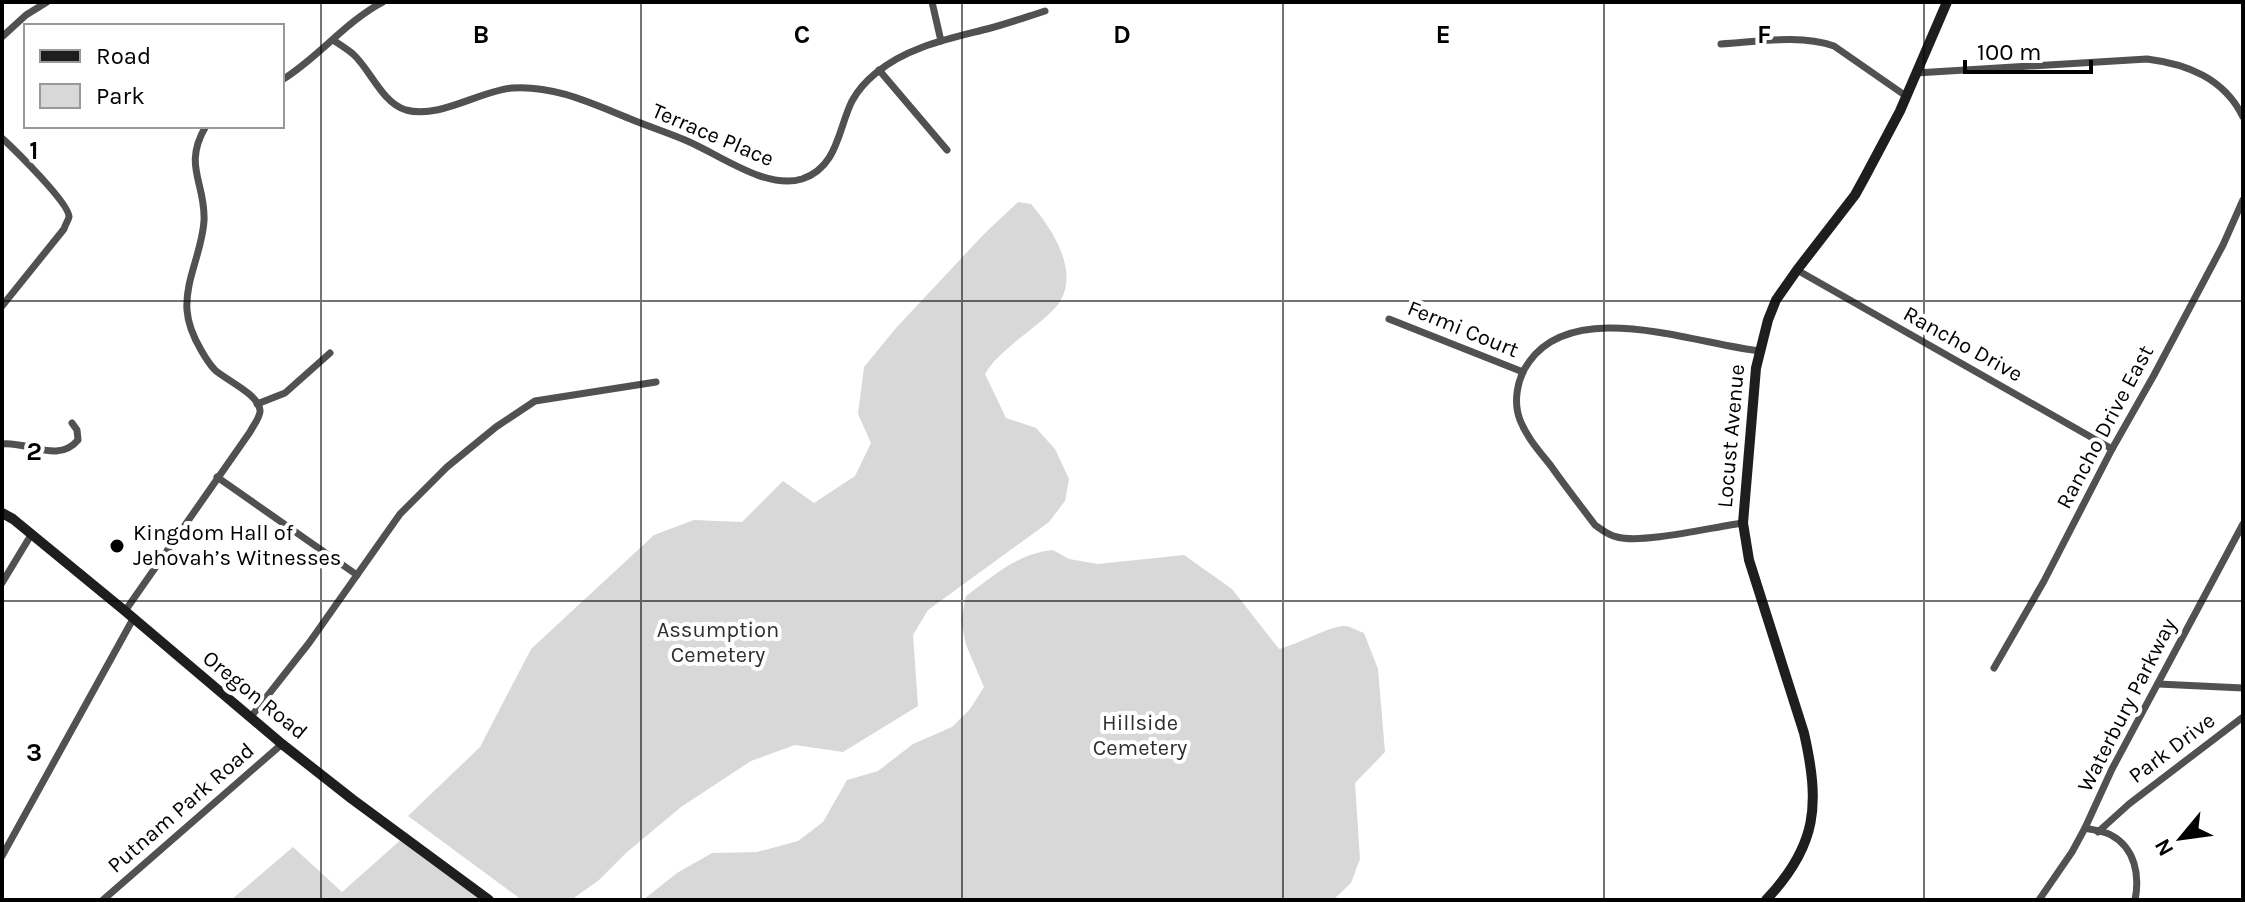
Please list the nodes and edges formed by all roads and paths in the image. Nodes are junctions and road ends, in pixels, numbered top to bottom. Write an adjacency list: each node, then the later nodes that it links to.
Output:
1 (47, 2): 6 (street)
2 (383, 2): 7 (street)
3 (932, 2): 8 (street)
4 (1947, 2): 11 (street, Locust Avenue)
5 (1045, 11): 8 (street, Terrace Place)
6 (2, 37)
7 (333, 40): 10 (street, Terrace Place); 12 (street)
8 (941, 41): 10 (street, Terrace Place)
9 (1721, 44): 13 (street)
10 (879, 70): 17 (street)
11 (1915, 73): 13 (street, Locust Avenue); 14 (street)
12 (284, 79)
13 (1906, 96): 19 (street, Locust Avenue)
14 (2243, 117)
15 (205, 128): 27 (street)
16 (2, 138): 20 (street)
17 (947, 150)
18 (2243, 200): 30 (street, Rancho Drive East)
19 (1797, 270): 23 (street, Locust Avenue); 30 (street, Rancho Drive)
20 (5, 298): 21 (street)
21 (2, 306)
22 (1389, 319): 25 (street, Fermi Court)
23 (1760, 351): 25 (street); 33 (street, Locust Avenue)
24 (330, 353): 27 (street)
25 (1523, 372): 33 (street)
26 (656, 382): 37 (street)
27 (257, 404): 31 (street)
28 (72, 423): 29 (street)
29 (2, 444)
30 (2112, 449): 40 (street, Rancho Drive East)
31 (217, 477): 37 (street); 39 (street)
32 (2, 513): 36 (street, Oregon Road)
33 (1743, 523): 51 (street, Locust Avenue)
34 (2243, 524): 35 (street, Waterbury Parkway)
35 (2241, 534): 41 (street, Waterbury Parkway)
36 (31, 535): 38 (street); 39 (street, Oregon Road)
37 (357, 575): 44 (street)
38 (2, 583)
39 (129, 615): 44 (street, Oregon Road); 48 (street)
40 (1994, 668)
41 (2158, 684): 42 (street); 46 (street, Waterbury Parkway)
42 (2243, 688)
43 (2243, 717): 47 (street, Park Drive)
44 (250, 718): 45 (street, Oregon Road)
45 (282, 744): 49 (street, Putnam Park Road); 50 (street, Oregon Road)
46 (2085, 828): 47 (street); 52 (street, Waterbury Parkway)
47 (2098, 832): 53 (street)
48 (2, 856)
49 (103, 900)
50 (489, 900)
51 (1766, 900)
52 (2039, 900)
53 (2135, 900)

